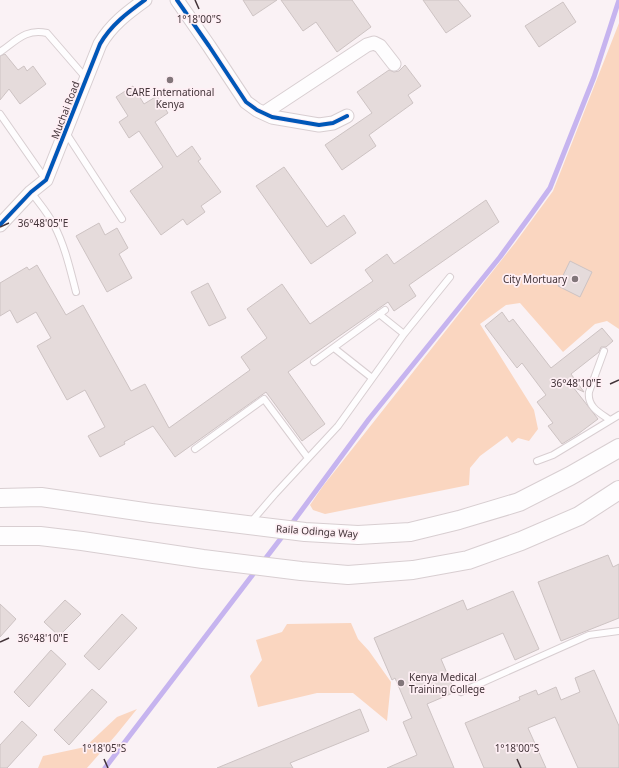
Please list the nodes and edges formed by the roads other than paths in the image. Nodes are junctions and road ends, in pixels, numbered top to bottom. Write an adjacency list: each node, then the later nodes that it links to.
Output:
1 (144, 0): 5 (street, Muchai Road)
2 (177, 0): 6 (street)
3 (0, 52): 5 (lane)
4 (394, 64): 6 (street)
5 (86, 78): 9 (street, Muchai Road)
6 (264, 113): 8 (street)
7 (0, 114): 10 (lane)
8 (347, 116)
9 (66, 133): 10 (street, Muchai Road); 12 (lane)
10 (46, 180): 11 (street, Muchai Road)
11 (31, 192): 13 (street, Muchai Road); 15 (lane)
12 (122, 219)
13 (0, 225)
14 (450, 276): 16 (lane)
15 (76, 292)
16 (404, 334): 17 (lane); 20 (lane)
17 (334, 348): 19 (lane); 20 (lane)
18 (604, 352): 22 (lane)
19 (314, 362)
20 (372, 378): 25 (lane)
21 (619, 415): 22 (lane)
22 (610, 420): 26 (lane)
23 (195, 448): 25 (lane)
24 (619, 448): 29 (main road, Raila Odinga Way)
25 (308, 458): 29 (lane)
26 (537, 461)
27 (619, 490): 30 (main road)
28 (0, 498): 29 (main road, Raila Odinga Way)
29 (248, 524)
30 (0, 536)
31 (619, 630): 32 (lane)
32 (461, 692)

